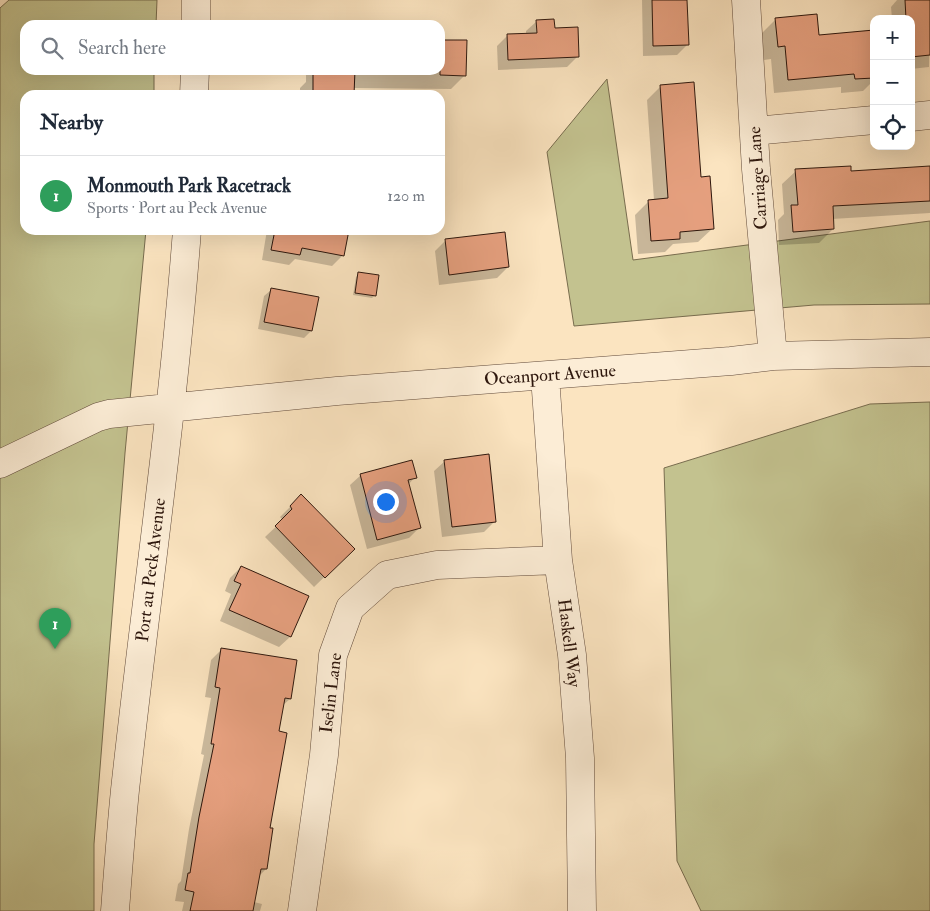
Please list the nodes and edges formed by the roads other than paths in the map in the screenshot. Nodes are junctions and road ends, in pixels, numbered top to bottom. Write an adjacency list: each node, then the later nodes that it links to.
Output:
1 (196, 0): 3 (street)
2 (746, 0): 9 (street, Carriage Lane)
3 (196, 20)
4 (195, 75): 5 (street)
5 (194, 90)
6 (930, 115): 7 (street)
7 (915, 117)
8 (870, 120): 9 (street)
9 (754, 131): 12 (street, Carriage Lane)
10 (187, 235): 14 (street, Port au Peck Avenue)
11 (930, 352): 12 (street, Oceanport Avenue)
12 (773, 356): 13 (street, Oceanport Avenue)
13 (545, 376): 14 (street, Oceanport Avenue); 16 (street, Haskell Way)
14 (170, 408): 15 (street, Oceanport Avenue); 17 (street, Port au Peck Avenue)
15 (0, 464)
16 (558, 560): 18 (street, Iselin Lane); 19 (street, Haskell Way)
17 (115, 911)
18 (302, 911)
19 (582, 911)

